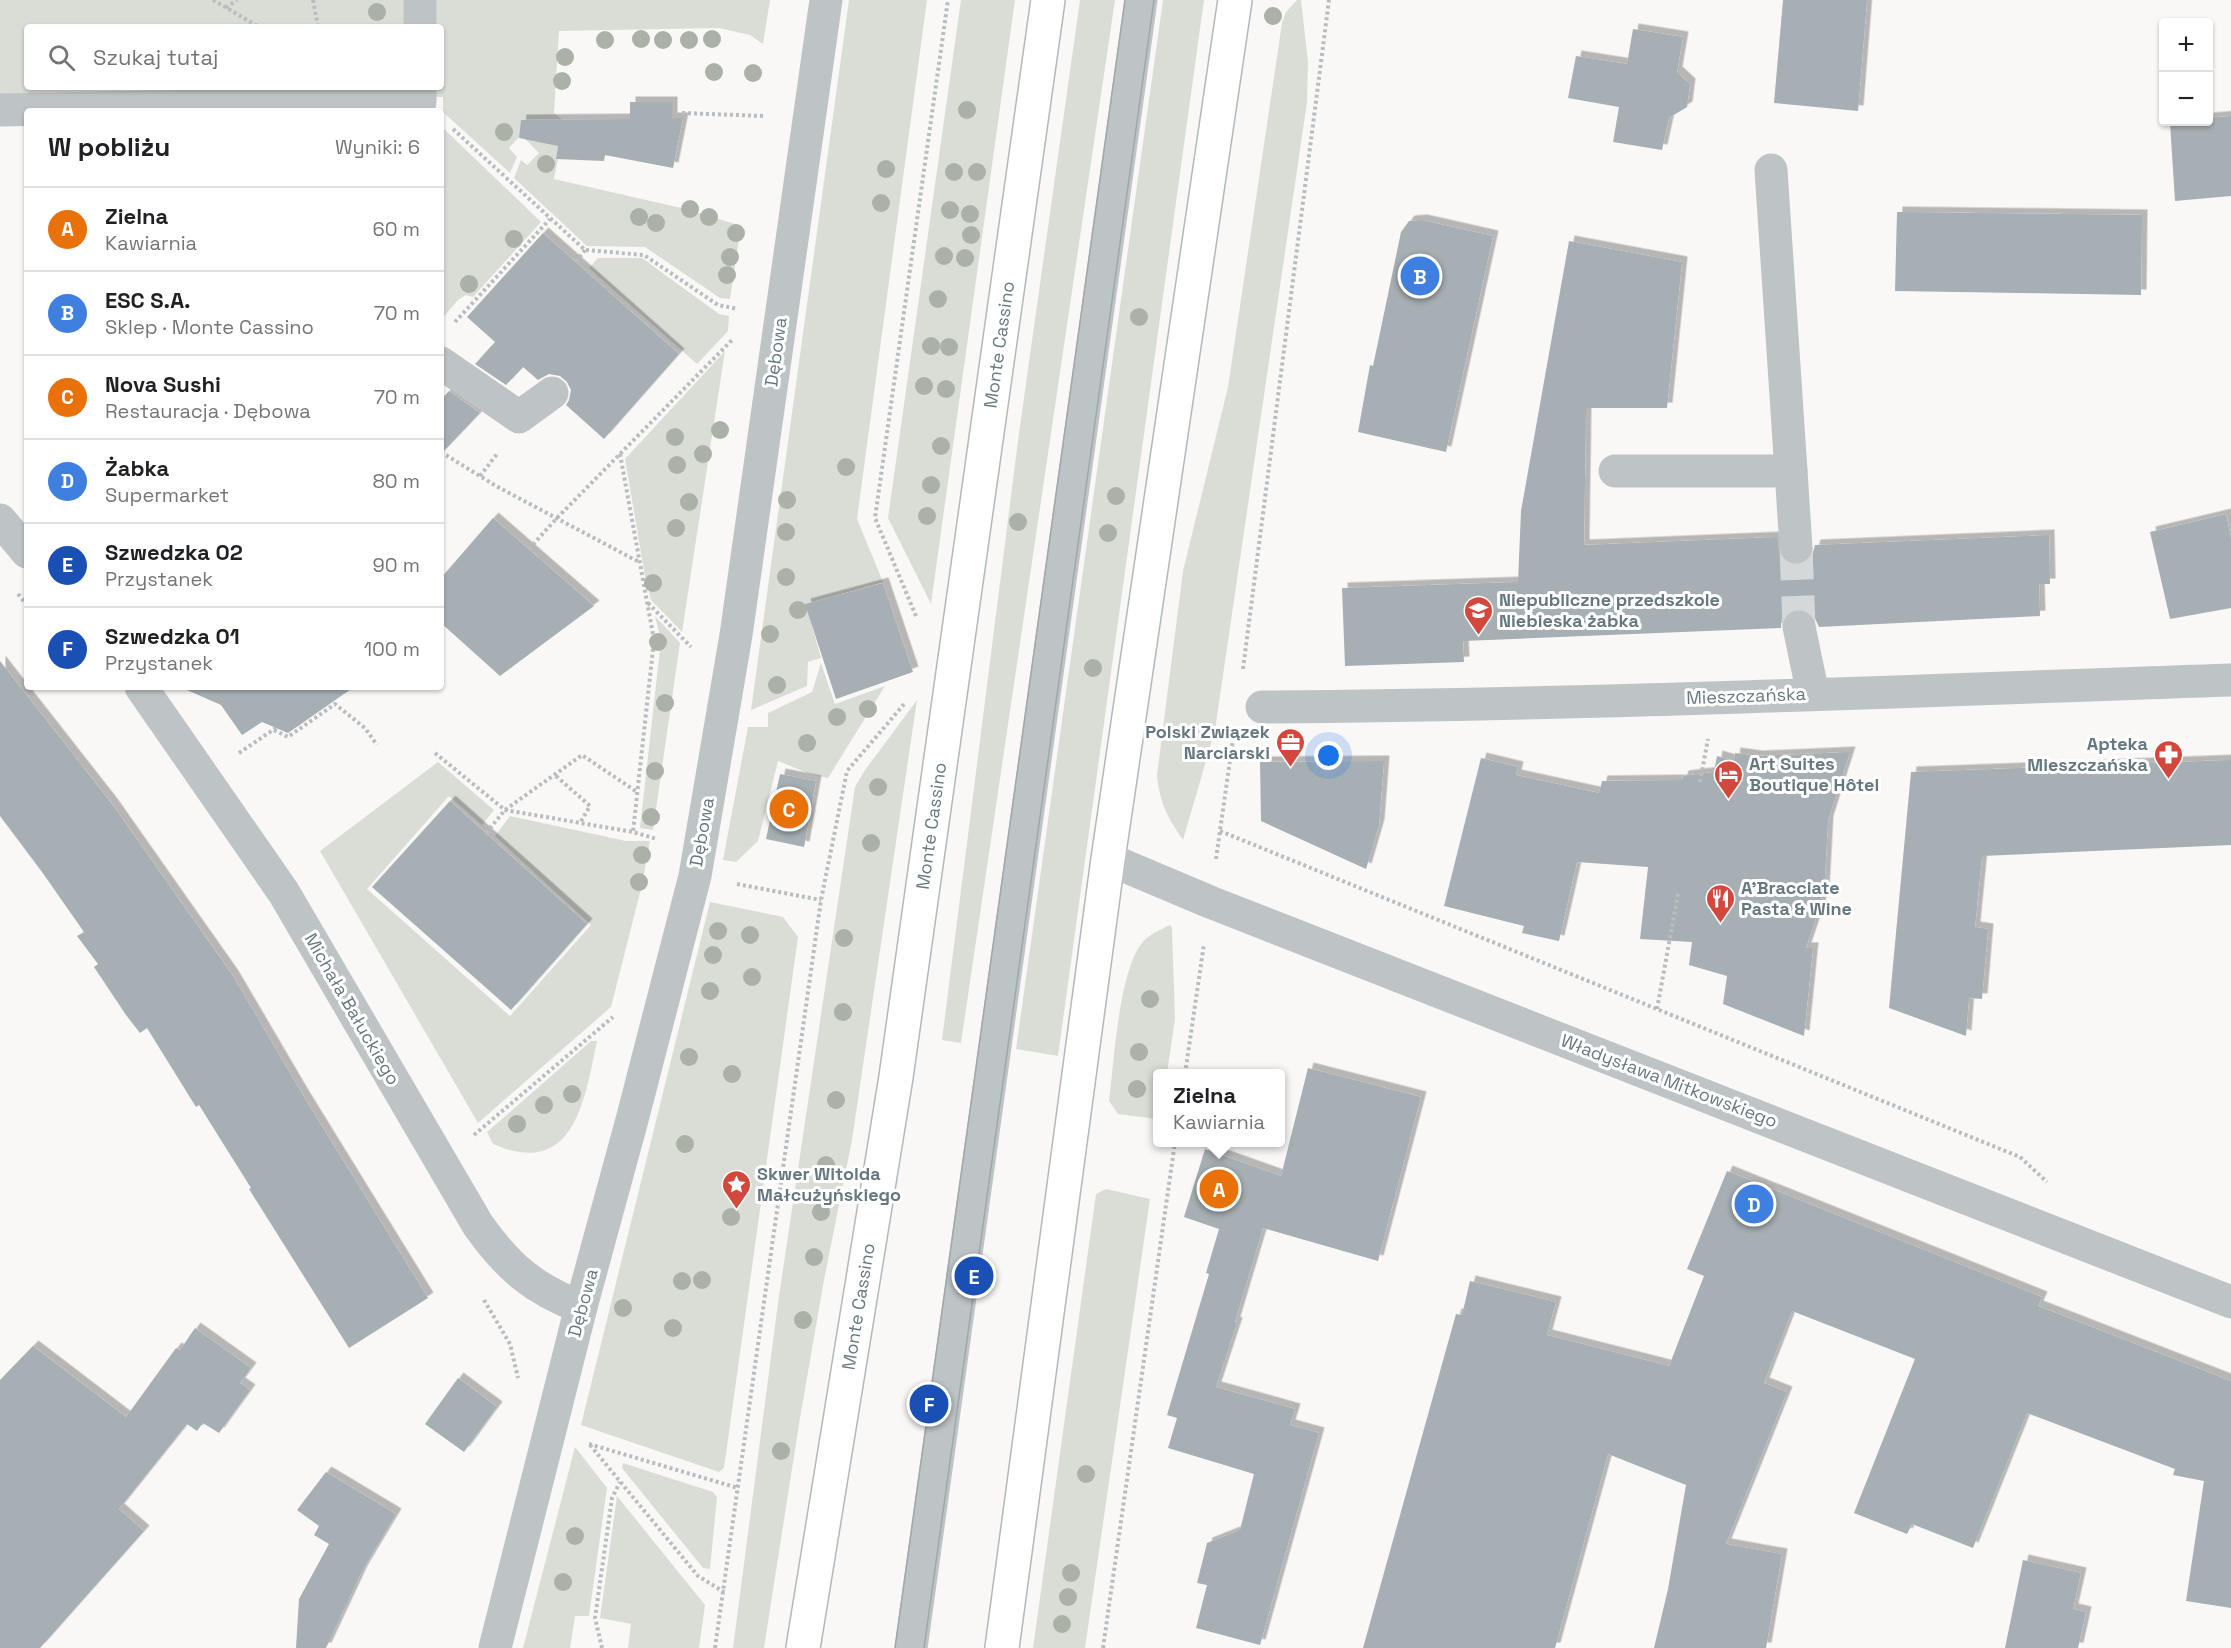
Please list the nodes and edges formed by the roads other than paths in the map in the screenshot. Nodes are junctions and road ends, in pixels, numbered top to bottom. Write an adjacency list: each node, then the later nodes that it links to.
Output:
1 (420, 0): 6 (street)
2 (826, 0): 26 (street, Dębowa)
3 (1048, 0): 28 (main road, Monte Cassino)
4 (1141, 0): 29 (street)
5 (1235, 0): 24 (main road)
6 (420, 24)
7 (419, 100): 8 (street)
8 (84, 108)
9 (24, 109): 10 (street)
10 (0, 110)
11 (1771, 170): 15 (street)
12 (444, 365): 13 (street)
13 (552, 393)
14 (1616, 471): 15 (street)
15 (1791, 471): 17 (street)
16 (0, 520): 18 (street)
17 (1796, 547)
18 (24, 548)
19 (1799, 627): 22 (street)
20 (2231, 680): 22 (street, Mieszczańska)
21 (143, 690): 26 (street, Michała Bałuckiego)
22 (1813, 694): 23 (street, Mieszczańska)
23 (1262, 707)
24 (1108, 859): 25 (street, Władysława Mitkowskiego); 30 (main road)
25 (2231, 1302)
26 (581, 1307): 27 (street, Dębowa)
27 (495, 1648)
28 (803, 1648)
29 (911, 1648)
30 (1002, 1648)

